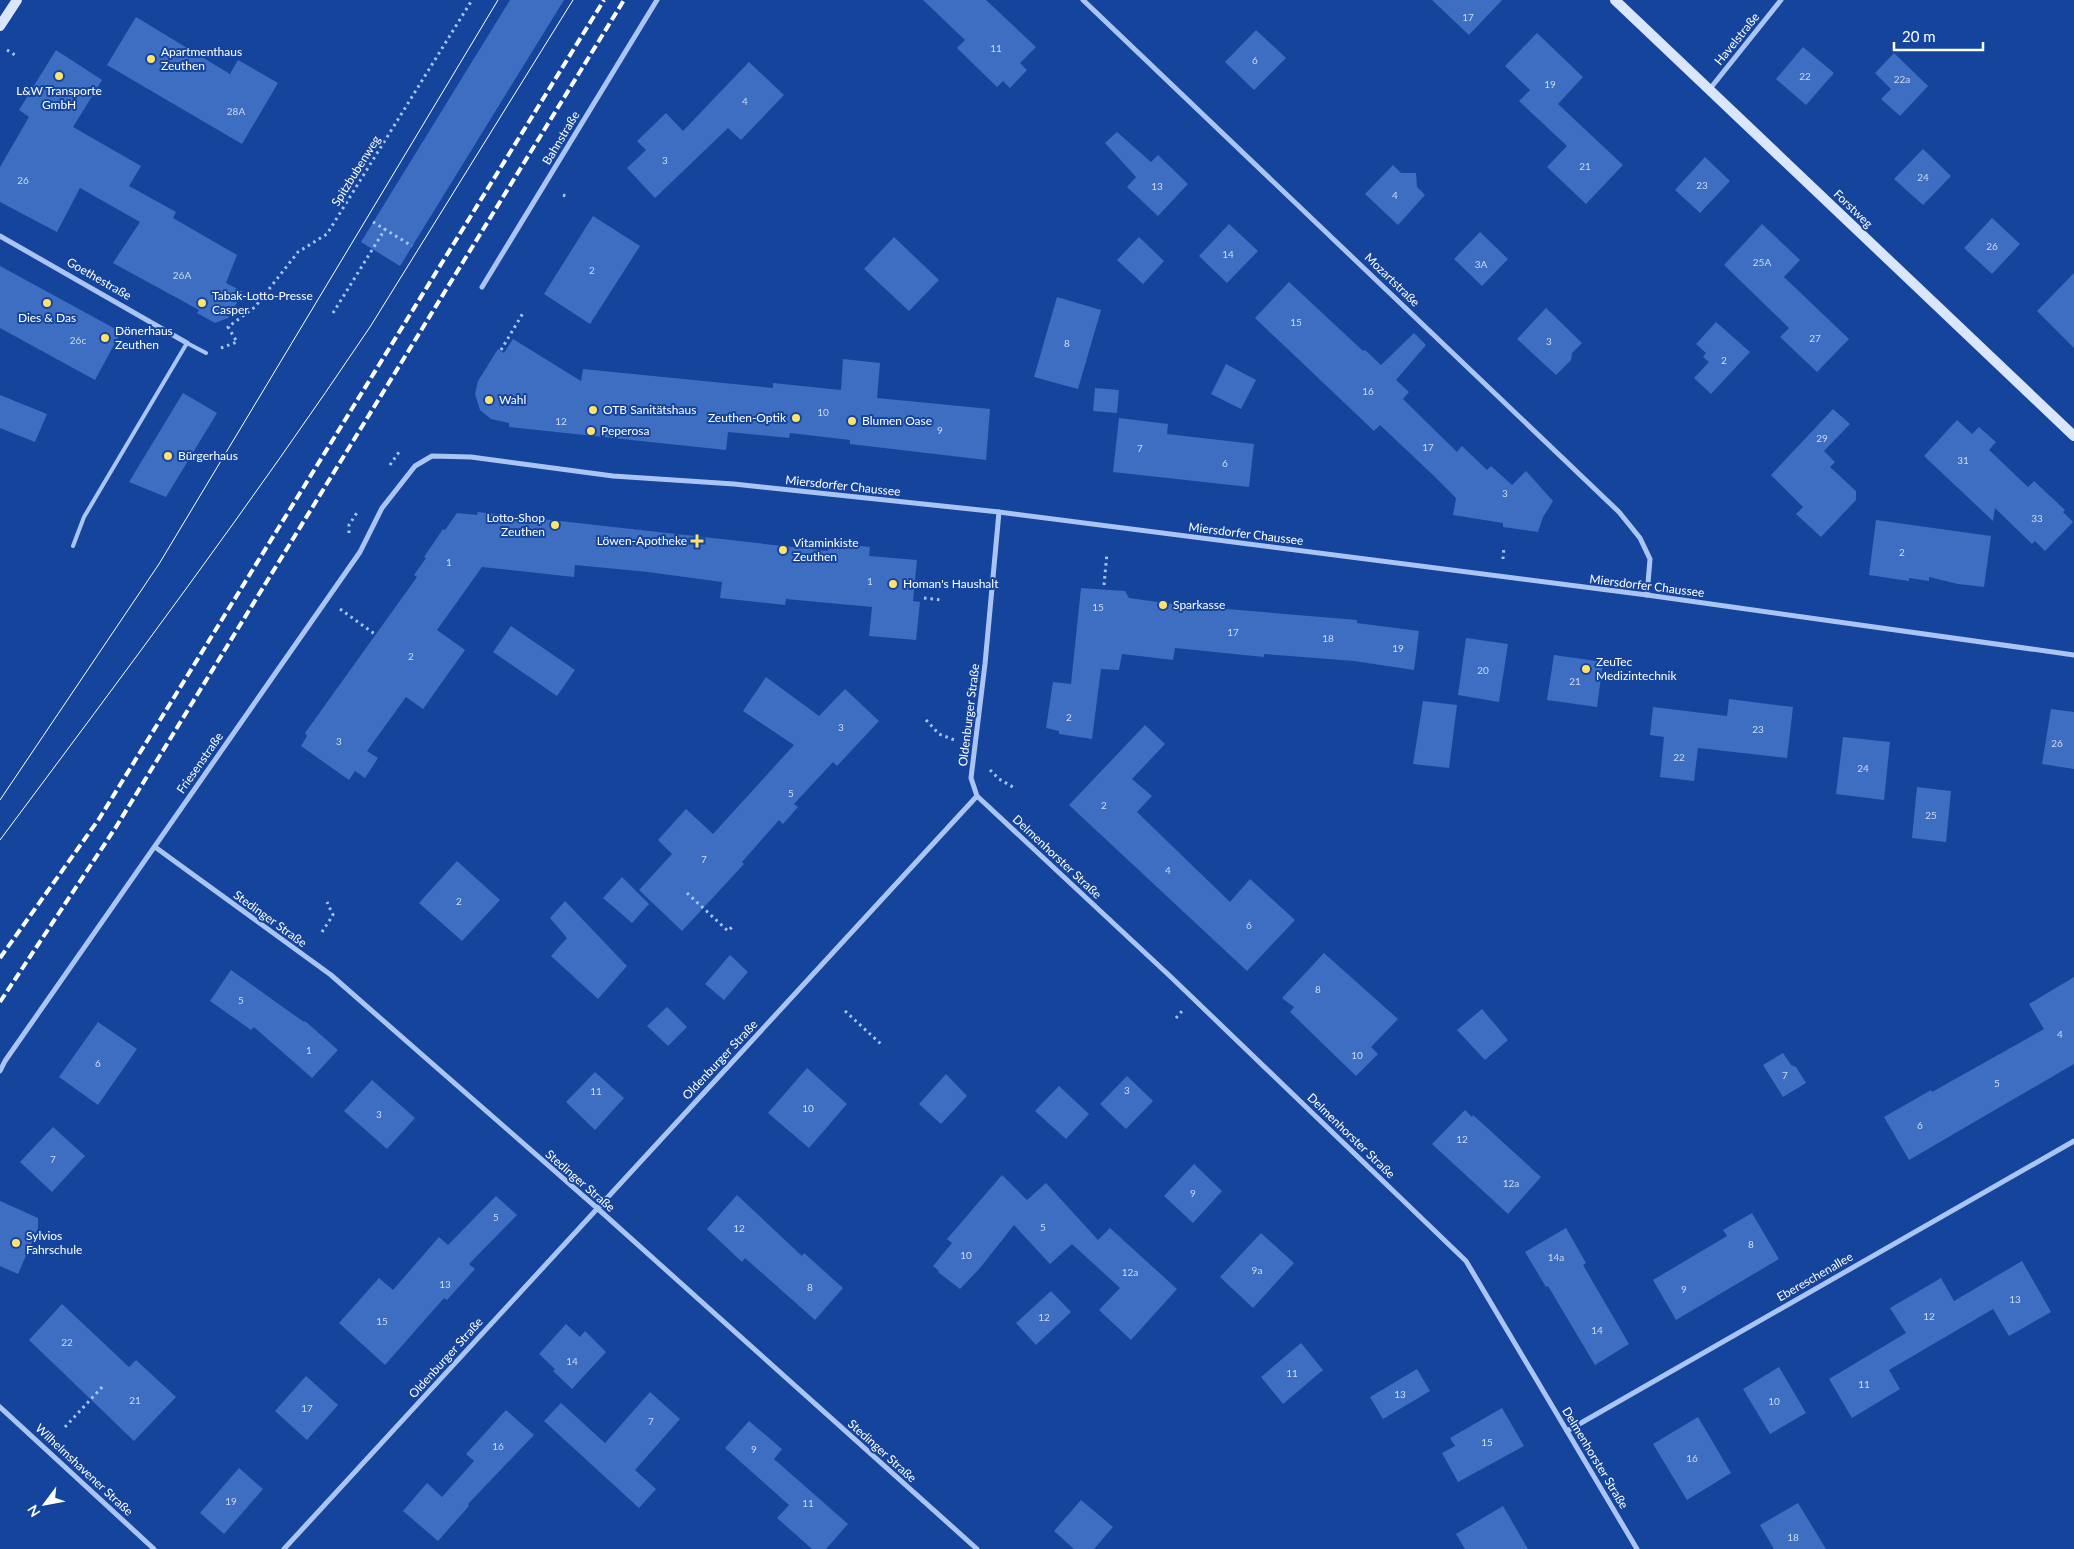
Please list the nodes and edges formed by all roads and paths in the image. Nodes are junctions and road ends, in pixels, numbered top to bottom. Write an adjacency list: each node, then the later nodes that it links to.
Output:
1 (18, 0): 7 (main road)
2 (472, 0): 20 (path, Spitzbubenweg)
3 (657, 0): 17 (street, Bahnstraße)
4 (1083, 0): 30 (street, Mozartstraße)
5 (1615, 0): 10 (main road, Forstweg)
6 (1781, 0): 10 (street, Havelstraße)
7 (0, 26)
8 (7, 50): 9 (path)
9 (14, 55)
10 (1709, 90): 24 (main road, Forstweg)
11 (563, 194): 12 (path)
12 (568, 197)
13 (373, 222): 14 (path)
14 (385, 229): 16 (path); 18 (path)
15 (0, 236): 21 (street, Goethestraße)
16 (412, 246)
17 (482, 287)
18 (333, 313)
19 (523, 313): 22 (path)
20 (237, 342)
21 (186, 343): 23 (lane); 27 (lane)
22 (501, 350)
23 (206, 353)
24 (2074, 436)
25 (415, 466): 26 (street, Miersdorfer Chaussee); 32 (street, Friesenstraße)
26 (999, 512): 30 (street, Miersdorfer Chaussee); 37 (street, Oldenburger Straße)
27 (73, 546)
28 (1107, 553): 29 (path)
29 (1104, 585)
30 (1647, 595): 35 (street, Miersdorfer Chaussee)
31 (924, 598): 33 (path)
32 (327, 600): 34 (path); 40 (street, Friesenstraße)
33 (942, 600)
34 (376, 635)
35 (2074, 655)
36 (926, 720): 37 (path)
37 (974, 754): 38 (path); 39 (street, Oldenburger Straße)
38 (1013, 787)
39 (977, 796): 49 (street, Oldenburger Straße); 53 (street, Delmenhorster Straße)
40 (154, 847): 47 (street, Friesenstraße); 49 (street, Stedinger Straße)
41 (687, 893): 43 (path)
42 (327, 902): 44 (path)
43 (734, 925)
44 (322, 932)
45 (846, 1011): 46 (path)
46 (882, 1045)
47 (0, 1071)
48 (2074, 1141): 53 (street, Ebereschenallee)
49 (597, 1208): 55 (street, Oldenburger Straße); 56 (street, Stedinger Straße)
50 (104, 1385): 52 (path)
51 (0, 1406): 54 (street, Wilhelmshavener Straße)
52 (65, 1427)
53 (1567, 1431): 57 (street, Delmenhorster Straße)
54 (154, 1549)
55 (284, 1549)
56 (977, 1549)
57 (1637, 1549)

